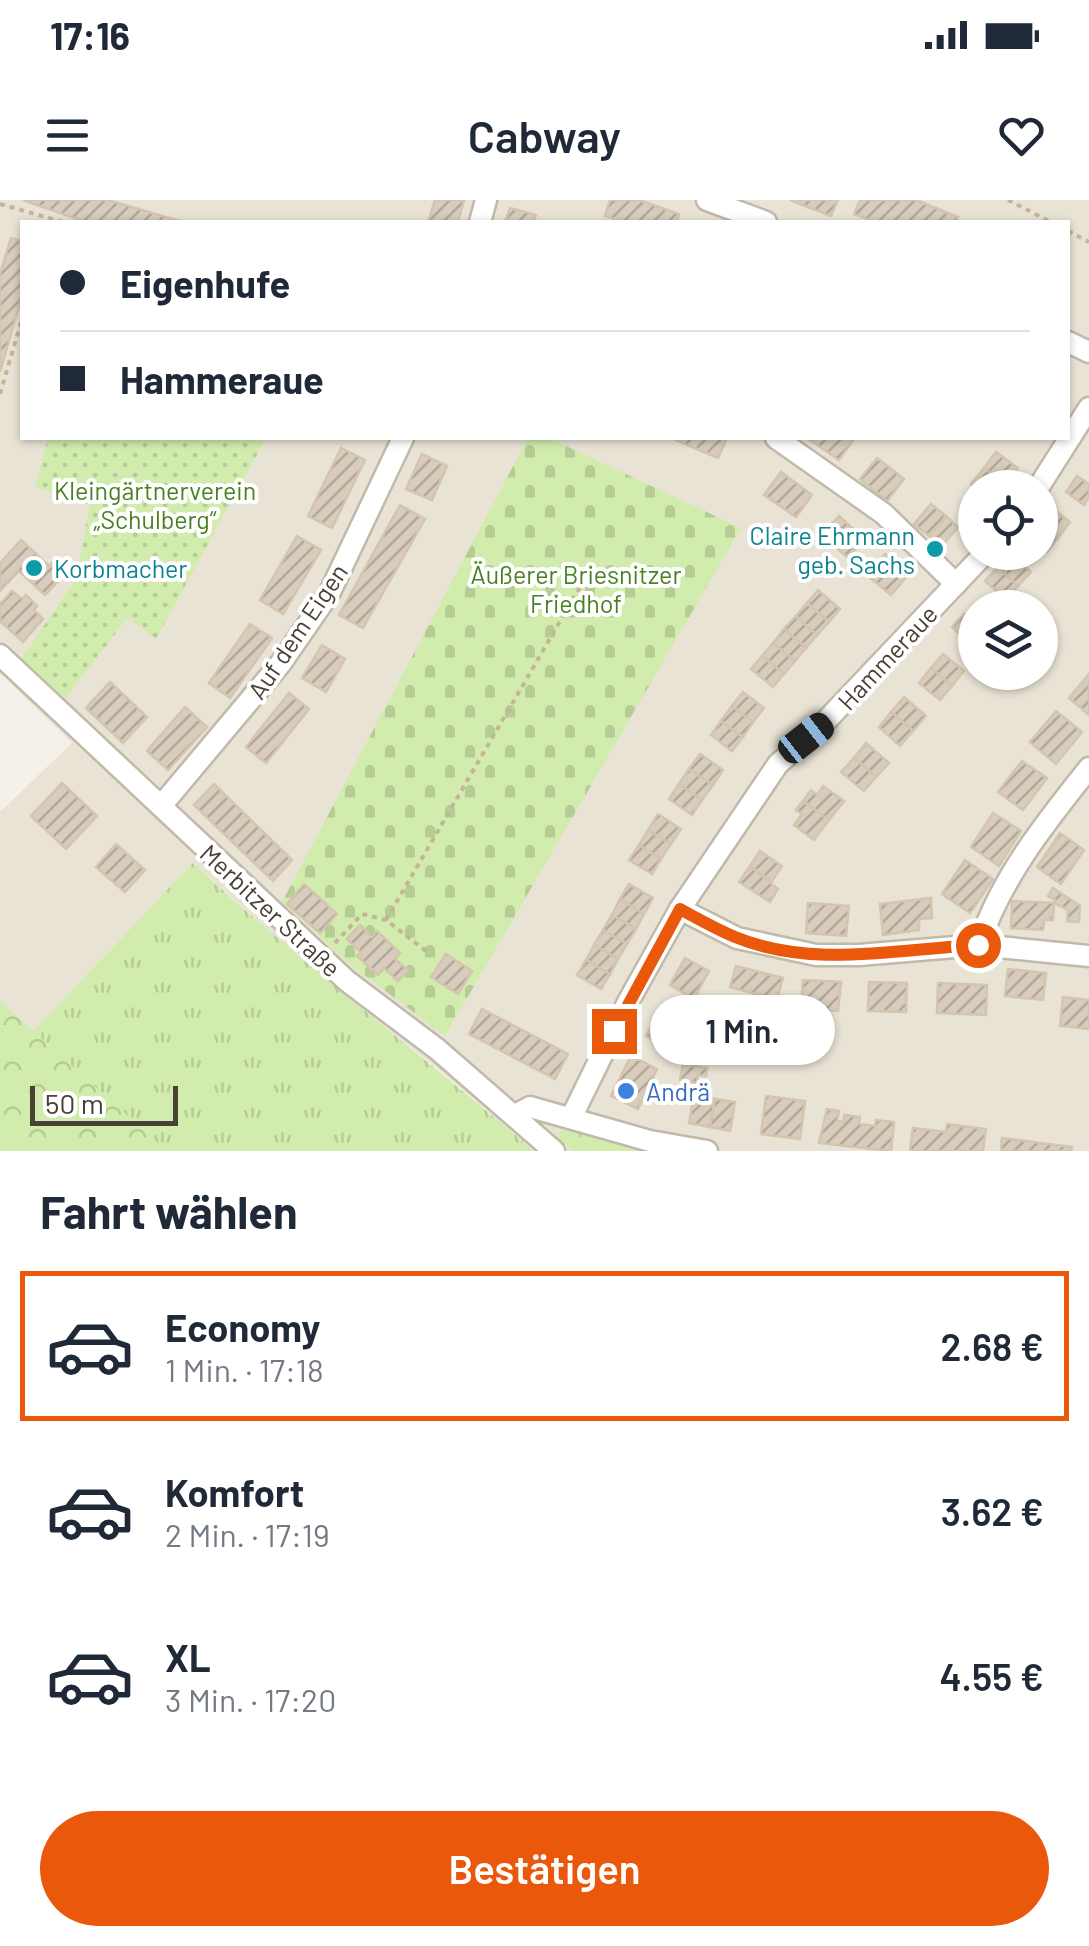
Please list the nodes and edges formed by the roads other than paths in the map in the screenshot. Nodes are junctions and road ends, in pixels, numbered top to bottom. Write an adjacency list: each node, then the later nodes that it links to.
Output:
1 (708, 200): 2 (street)
2 (761, 220)
3 (1089, 408): 4 (street)
4 (1070, 438)
5 (402, 440): 13 (street, Auf dem Eigen)
6 (779, 440): 10 (street)
7 (1069, 440): 8 (street)
8 (1049, 470)
9 (969, 570): 10 (street, Hammeraue)
10 (956, 584): 14 (street, Hammeraue)
11 (0, 655): 13 (street, Merbitzer Straße)
12 (1089, 768): 15 (street)
13 (161, 806): 17 (street, Merbitzer Straße)
14 (680, 909): 15 (street); 18 (street, Hammeraue)
15 (978, 945): 16 (street)
16 (1089, 956)
17 (516, 1115): 18 (street); 19 (street, Merbitzer Straße)
18 (571, 1118): 20 (street)
19 (554, 1151)
20 (706, 1151)

